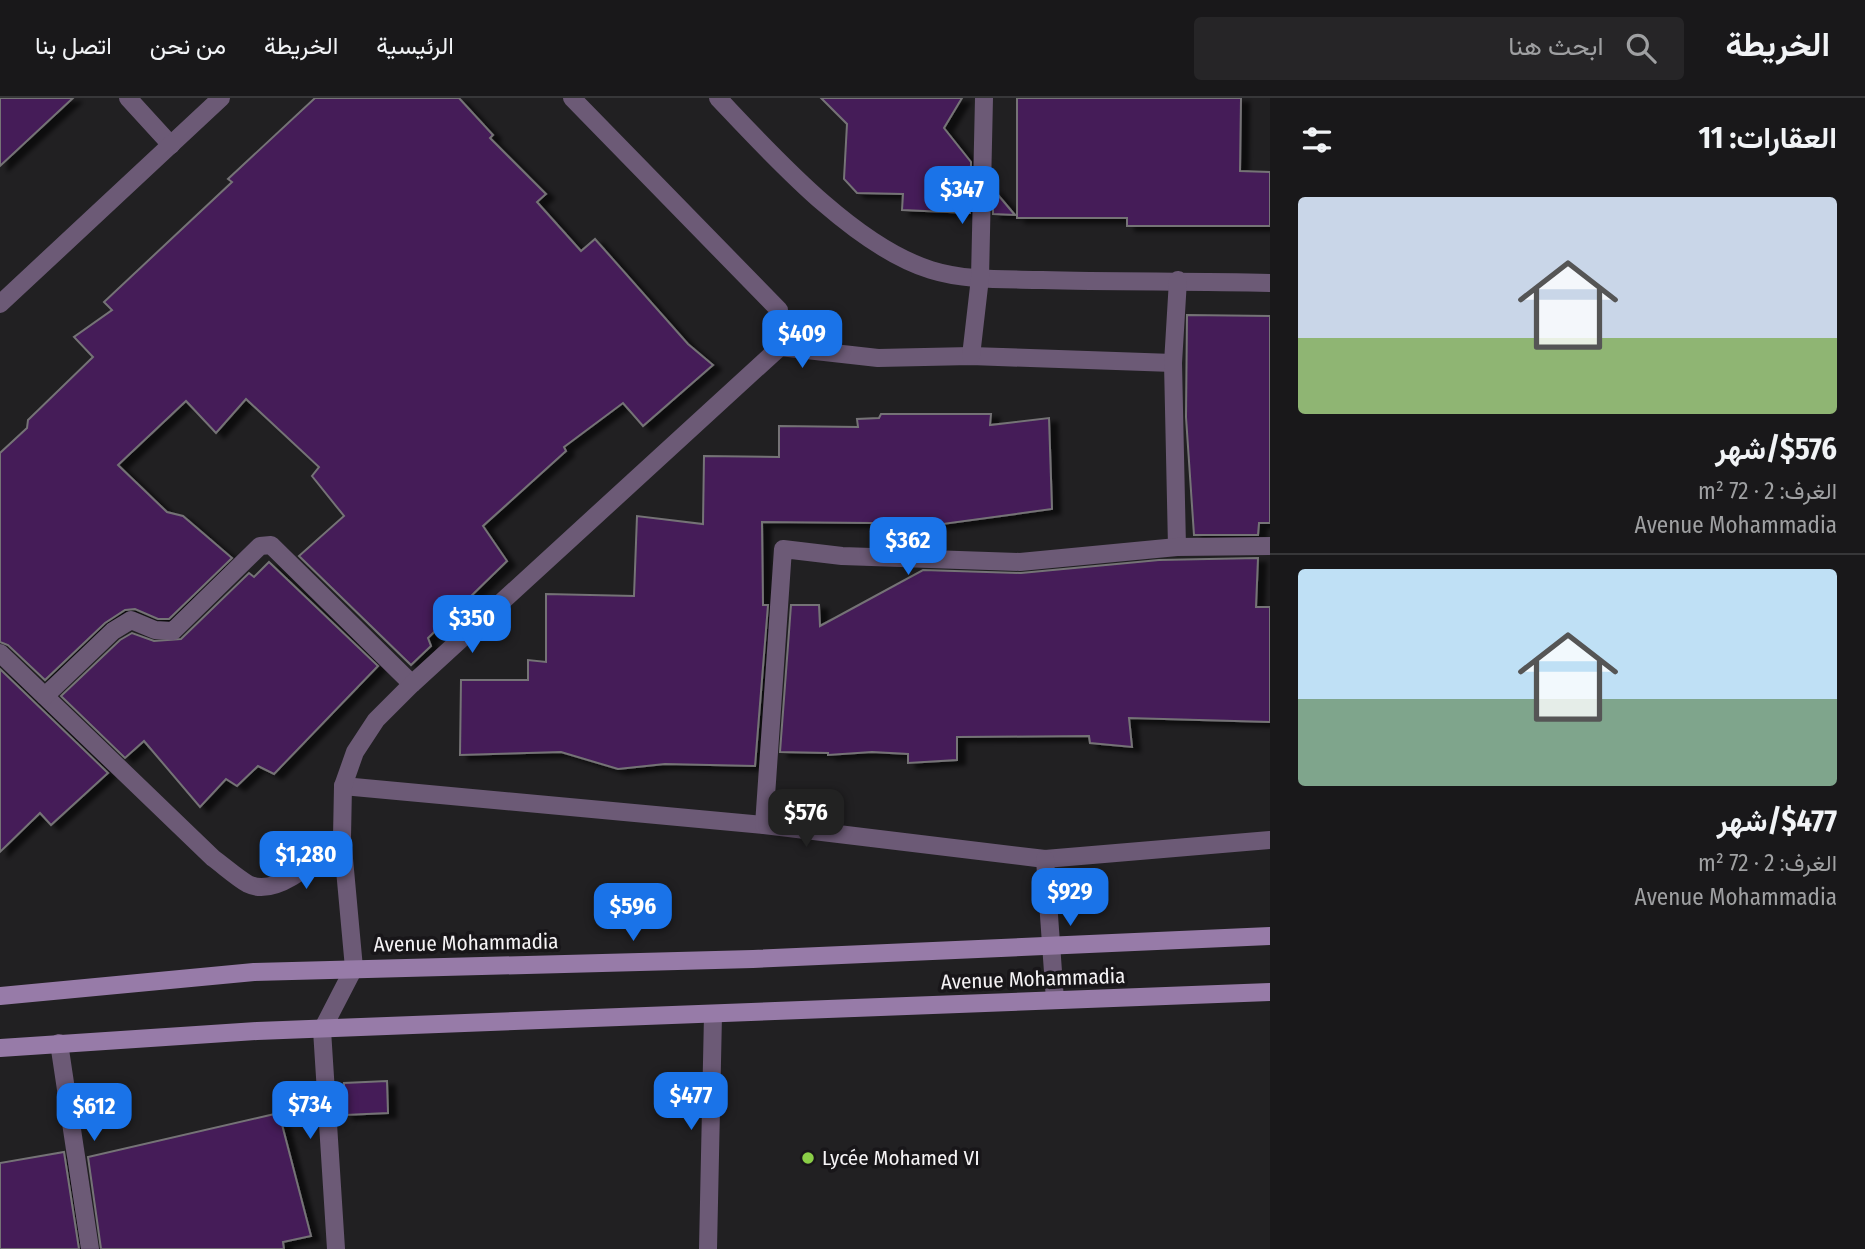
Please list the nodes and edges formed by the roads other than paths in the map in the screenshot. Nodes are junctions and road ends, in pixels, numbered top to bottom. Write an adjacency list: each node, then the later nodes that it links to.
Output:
1 (128, 98): 6 (street)
2 (222, 98): 6 (street)
3 (572, 98): 11 (street)
4 (718, 98): 7 (street)
5 (984, 98): 7 (street)
6 (171, 145): 10 (street)
7 (980, 278): 8 (street); 12 (street)
8 (1178, 281): 9 (street); 13 (street)
9 (1270, 283)
10 (0, 304)
11 (780, 347): 12 (street); 17 (street)
12 (971, 356): 13 (street)
13 (1173, 363): 14 (street)
14 (1177, 547): 15 (street); 20 (street)
15 (1270, 547)
16 (0, 653): 18 (street)
17 (411, 684): 18 (street); 19 (street)
18 (45, 695): 21 (street)
19 (343, 786): 20 (street); 21 (street)
20 (764, 825): 23 (street)
21 (342, 837): 26 (street)
22 (1270, 840): 23 (street)
23 (1045, 859): 25 (street)
24 (1270, 936): 25 (street, Avenue Mohammadia)
25 (1052, 946): 26 (street, Avenue Mohammadia); 29 (street)
26 (354, 968): 28 (street, Avenue Mohammadia); 31 (street)
27 (1270, 992): 29 (street, Avenue Mohammadia)
28 (0, 996)
29 (1055, 1000): 30 (street, Avenue Mohammadia)
30 (713, 1016): 31 (street, Avenue Mohammadia); 36 (street)
31 (322, 1030): 32 (street, Avenue Mohammadia); 35 (street)
32 (59, 1043): 33 (street, Avenue Mohammadia); 34 (street)
33 (0, 1048)
34 (90, 1249)
35 (336, 1249)
36 (708, 1249)

